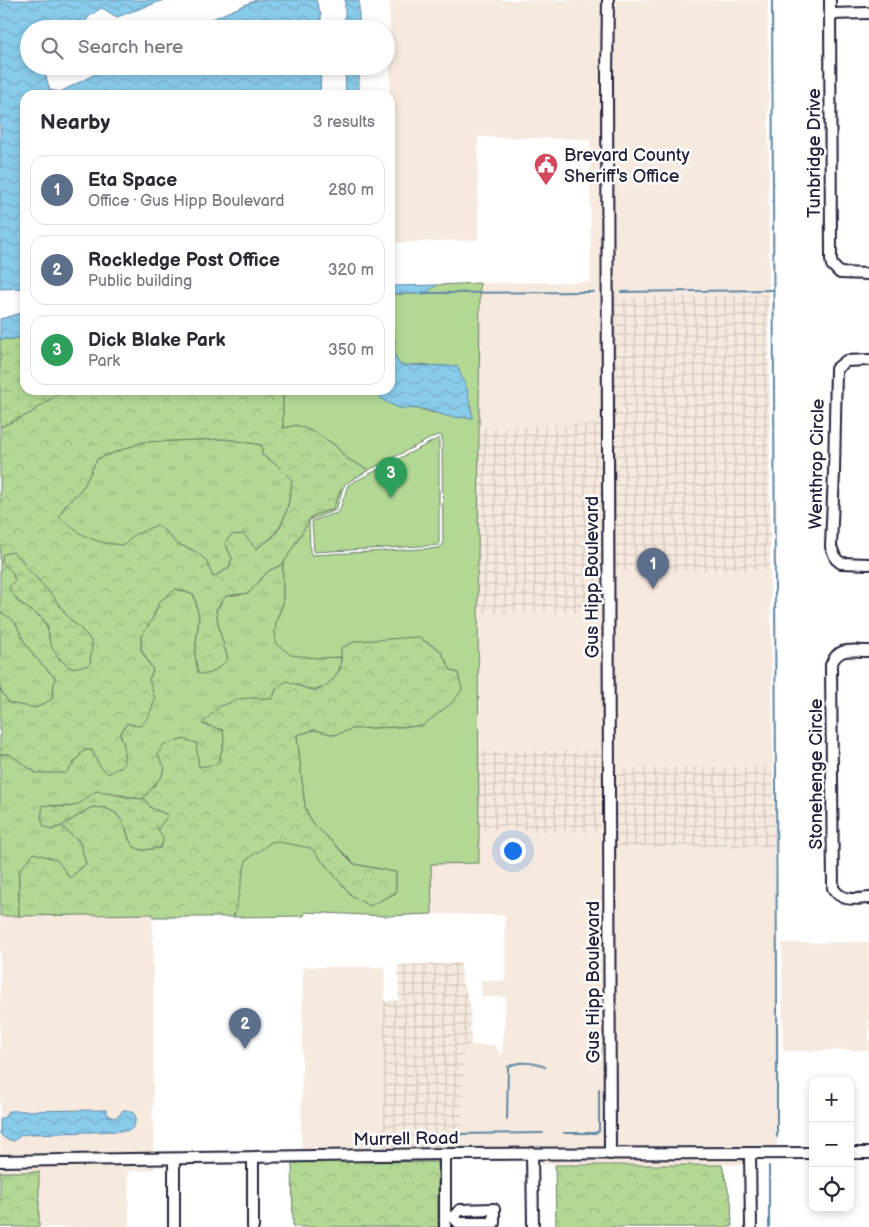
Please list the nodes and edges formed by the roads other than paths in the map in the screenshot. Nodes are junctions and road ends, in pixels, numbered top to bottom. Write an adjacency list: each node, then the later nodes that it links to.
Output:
1 (608, 0): 15 (street, Gus Hipp Boulevard)
2 (830, 0): 3 (street, Tunbridge Drive)
3 (830, 14): 4 (street); 5 (street, Tunbridge Drive)
4 (869, 14)
5 (869, 274)
6 (869, 360): 7 (street, Wenthrop Circle)
7 (869, 564)
8 (869, 651): 9 (street, Stonehenge Circle)
9 (869, 898)
10 (809, 1153): 16 (street, Murrell Road)
11 (854, 1153): 12 (street)
12 (869, 1153)
13 (445, 1154): 14 (street, Murrell Road); 17 (street, Murrell Road); 20 (street)
14 (532, 1154): 15 (street, Murrell Road); 23 (street)
15 (610, 1154): 16 (street, Murrell Road)
16 (750, 1154): 24 (street)
17 (253, 1158): 18 (street, Murrell Road); 22 (street)
18 (174, 1159): 19 (street, Murrell Road); 21 (street)
19 (0, 1161)
20 (448, 1220)
21 (174, 1227)
22 (253, 1227)
23 (533, 1227)
24 (751, 1227)

